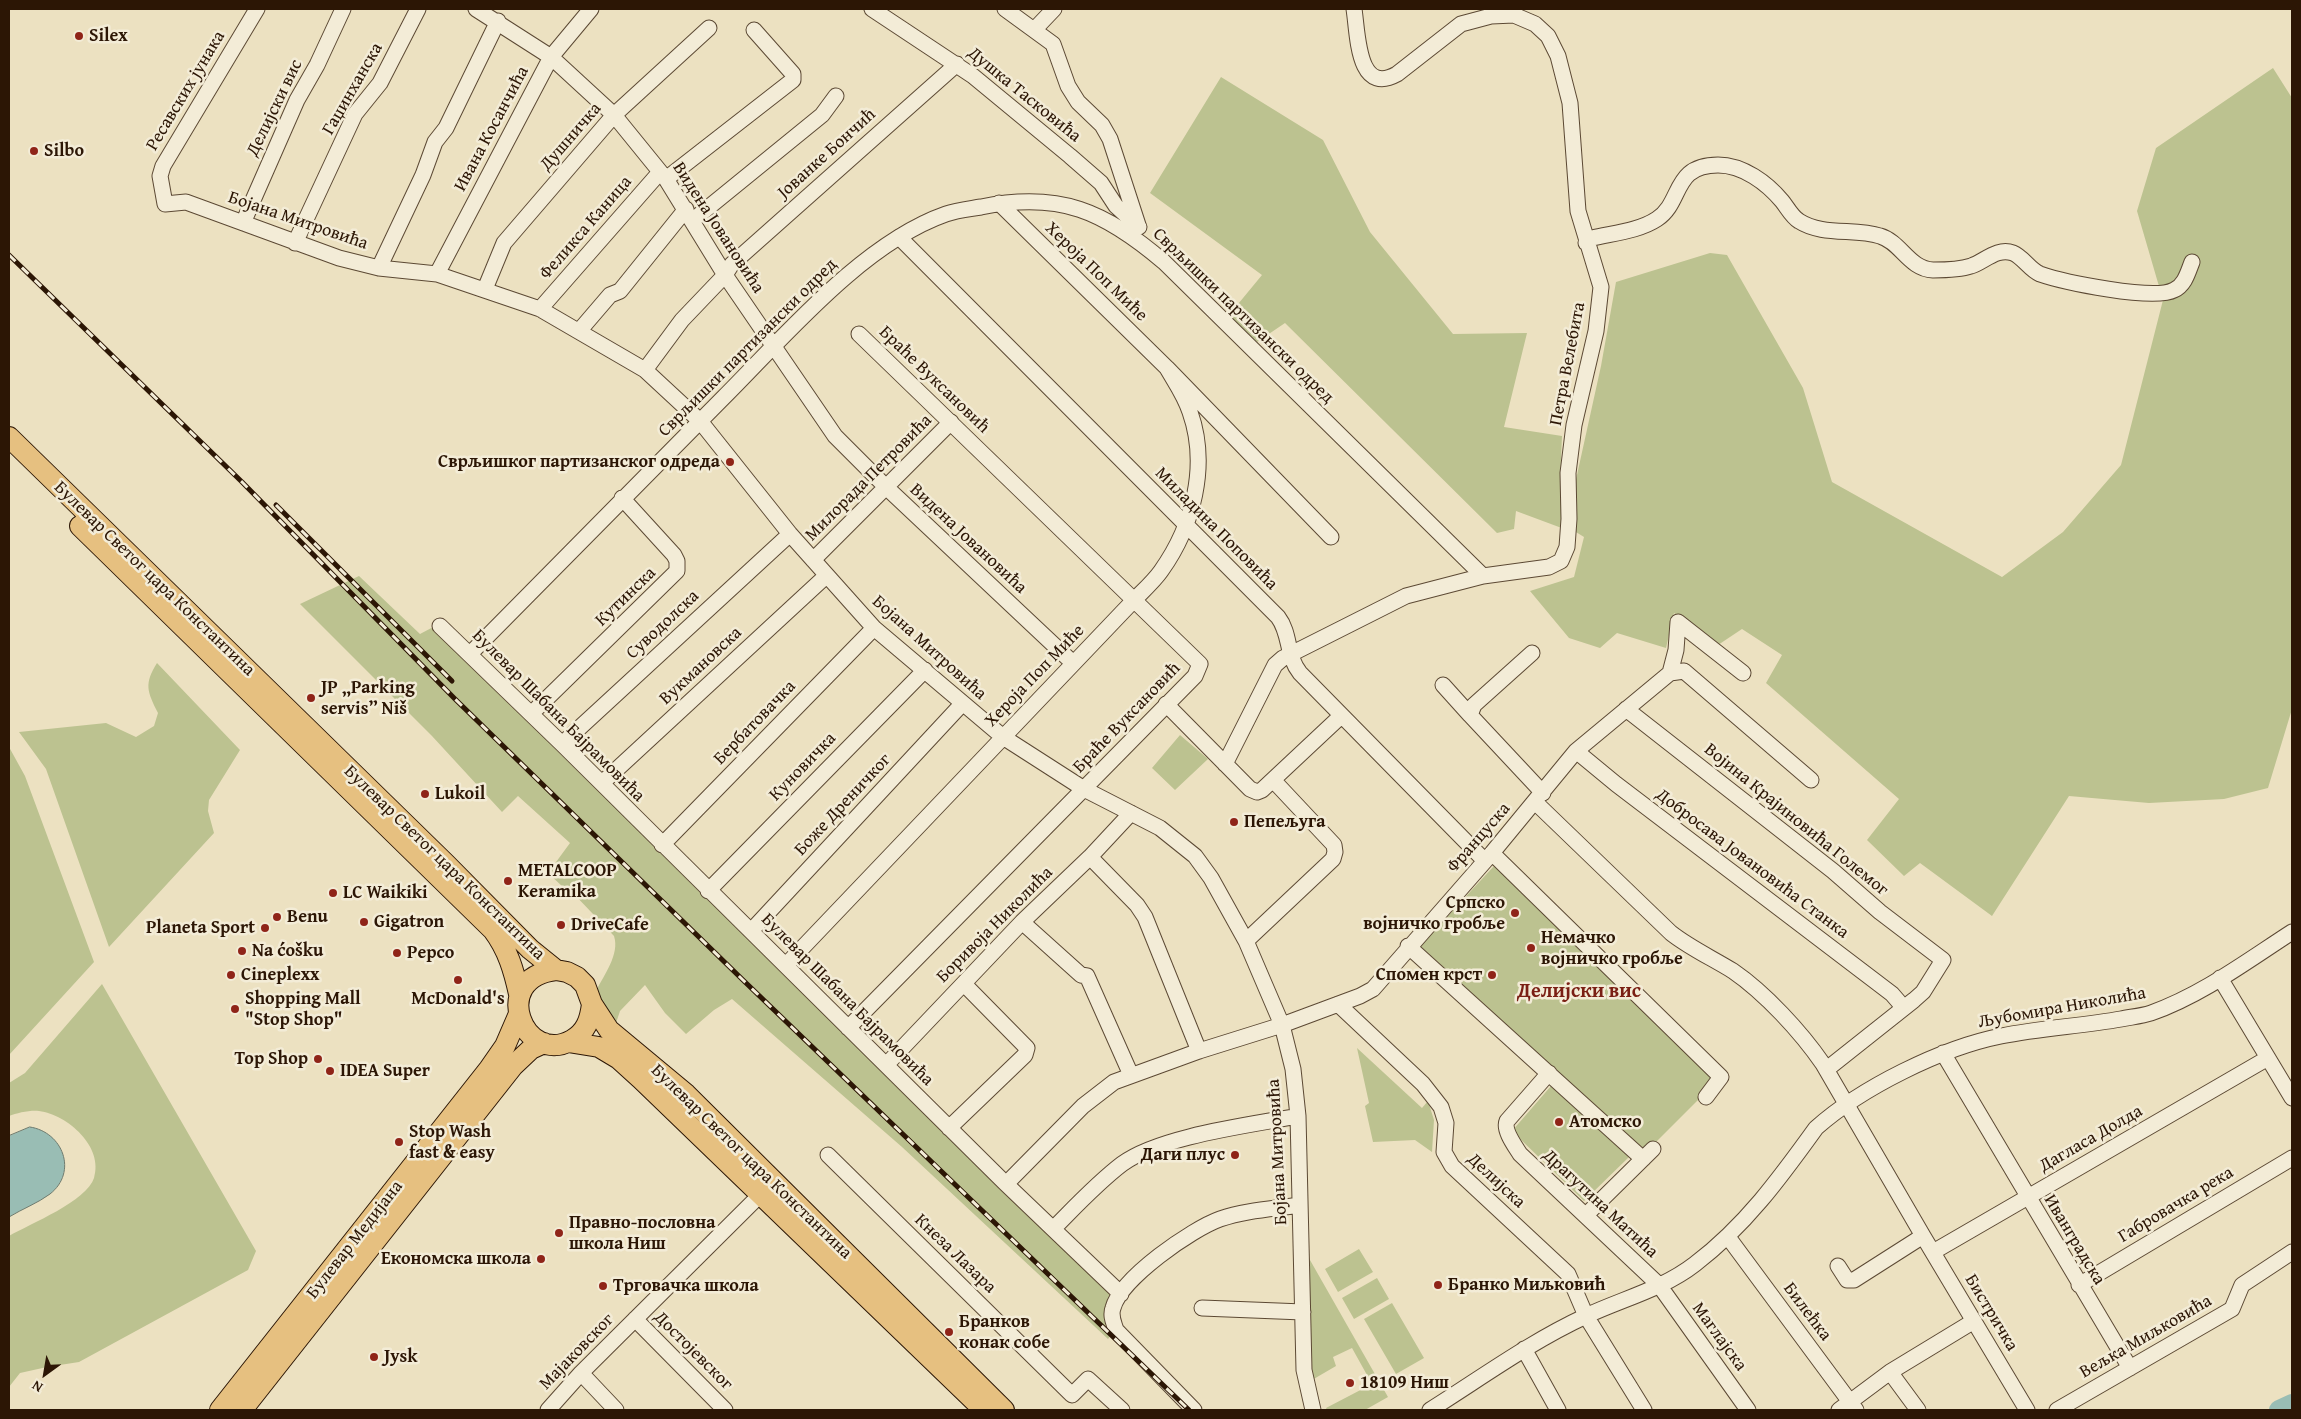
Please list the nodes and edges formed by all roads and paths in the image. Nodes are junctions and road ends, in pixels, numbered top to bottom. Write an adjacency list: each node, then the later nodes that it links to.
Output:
1 (257, 9): 21 (street, Ресавских јунака)
2 (343, 9): 24 (street, Делијски вис)
3 (418, 9): 27 (street, Гаџинханска)
4 (476, 9): 11 (street, Видена Јовановића)
5 (591, 9): 16 (street, Ивана Косанчића)
6 (872, 9): 17 (street, Душка Тасковића)
7 (1005, 9): 14 (street)
8 (1054, 9): 14 (street)
9 (1354, 9): 15 (street)
10 (1534, 9): 15 (street, Петра Велебита)
11 (499, 17): 16 (street, Видена Јовановића); 31 (street)
12 (709, 28): 19 (street, Душничка)
13 (754, 30): 20 (street, Феликса Каница)
14 (1034, 30): 25 (street)
15 (1543, 30): 28 (street, Петра Велебита)
16 (551, 57): 19 (street, Видена Јовановића); 32 (street, Ивана Косанчића)
17 (957, 64): 25 (street, Душка Тасковића); 33 (street, Јованке Бончић)
18 (836, 96): 23 (street)
19 (614, 115): 20 (street, Видена Јовановића); 34 (street, Душничка)
20 (663, 176): 23 (street, Видена Јовановића); 35 (street, Феликса Каница)
21 (164, 197): 24 (street, Бојана Митровића)
22 (999, 203): 26 (street, Сврљишки партизански одред); 29 (street, Сврљишки партизански одред); 39 (street, Хероја Поп Миће)
23 (690, 215): 33 (street, Видена Јовановића); 36 (street)
24 (243, 223): 27 (street, Бојана Митровића)
25 (1139, 227): 29 (street)
26 (898, 237): 38 (street, Сврљишки партизански одред); 47 (street, Миладина Поповића)
27 (295, 243): 31 (street, Бојана Митровића)
28 (1586, 243): 30 (street); 52 (street, Петра Велебита)
29 (1146, 247): 52 (street, Сврљишки партизански одред)
30 (2192, 262)
31 (379, 268): 32 (street, Бојана Митровића)
32 (437, 274): 34 (street, Бојана Митровића)
33 (725, 275): 38 (street, Видена Јовановића); 40 (street, Јованке Бончић)
34 (485, 289): 35 (street, Бојана Митровића)
35 (540, 309): 36 (street, Бојана Митровића)
36 (580, 330): 40 (street, Бојана Митровића)
37 (859, 334): 42 (street, Браће Вуксановић)
38 (774, 347): 41 (street, Сврљишки партизански одред); 45 (street, Видена Јовановића)
39 (1167, 368): 47 (street, Хероја Поп Миће); 49 (street, Хероја Поп Миће)
40 (645, 370): 41 (street, Бојана Митровића)
41 (700, 421): 46 (street, Сврљишки партизански одред); 48 (street, Бојана Митровића)
42 (951, 422): 45 (street, Милорада Петровића); 53 (street, Браће Вуксановић)
43 (9, 437): 90 (main road, Булевар Светог цара Константина)
44 (9, 456): 93 (main road, Булевар Светог цара Константина)
45 (886, 487): 50 (street, Милорада Петровића); 59 (street, Видена Јовановића)
46 (622, 498): 57 (street, Сврљишки партизански одред); 67 (street, Кутинска)
47 (1185, 526): 53 (street, Хероја Поп Миће); 58 (street, Миладина Поповића)
48 (790, 534): 50 (street, Бојана Митровића); 71 (street, Суводолска)
49 (1331, 537)
50 (813, 560): 51 (street, Бојана Митровића)
51 (826, 576): 55 (street, Бојана Митровића); 76 (street, Вукмановска)
52 (1483, 576): 58 (street, Петра Велебита)
53 (1135, 600): 59 (street, Хероја Поп Миће); 65 (street, Браће Вуксановић)
54 (440, 626): 57 (street, Булевар Шабана Бајрамовића)
55 (874, 628): 60 (street, Бојана Митровића); 80 (street, Бербатовачка)
56 (1532, 653): 68 (street)
57 (470, 654): 67 (street, Булевар Шабана Бајрамовића)
58 (1290, 654): 69 (street, Миладина Поповића); 73 (street, Петра Велебита)
59 (1072, 663): 70 (street, Хероја Поп Миће)
60 (924, 670): 64 (street, Бојана Митровића); 83 (street, Куновичка)
61 (1670, 672): 62 (street); 66 (street, Француска); 75 (street)
62 (1743, 673)
63 (1443, 685): 68 (street, Бистричка)
64 (962, 704): 70 (street, Бојана Митровића); 85 (street, Боже Дреничког)
65 (1166, 704): 73 (street); 77 (street, Браће Вуксановић)
66 (1626, 709): 72 (street, Француска); 96 (street, Војина Крајиновића Големог)
67 (531, 714): 71 (street, Булевар Шабана Бајрамовића)
68 (1470, 715): 78 (street, Бистричка)
69 (1341, 716): 74 (street); 82 (street, Миладина Поповића)
70 (1003, 737): 77 (street, Бојана Митровића); 89 (street, Хероја Поп Миће)
71 (562, 744): 76 (street, Булевар Шабана Бајрамовића)
72 (1576, 751): 78 (street, Француска); 96 (street, Добросава Јовановића Станка)
73 (1225, 764): 74 (street)
74 (1273, 780): 87 (street)
75 (1811, 780)
76 (602, 784): 80 (street, Булевар Шабана Бајрамовића)
77 (1084, 789): 79 (street, Бојана Митровића); 99 (street, Браће Вуксановић)
78 (1539, 798): 82 (street, Француска); 106 (street, Бистричка)
79 (1132, 813): 81 (street, Боривоја Николића); 87 (street, Бојана Митровића)
80 (662, 845): 83 (street, Булевар Шабана Бајрамовића)
81 (1090, 857): 84 (street, Боривоја Николића); 102 (street)
82 (1489, 857): 88 (street, Француска); 109 (street, Миладина Поповића)
83 (708, 891): 85 (street, Булевар Шабана Бајрамовића)
84 (1022, 922): 92 (street, Боривоја Николића); 107 (street)
85 (751, 931): 89 (street, Булевар Шабана Бајрамовића)
86 (2292, 932): 91 (street, Љубомира Николића)
87 (1246, 941): 98 (street, Бојана Митровића)
88 (1408, 946): 95 (street, Француска); 108 (street)
89 (786, 965): 99 (street, Булевар Шабана Бајрамовића)
90 (556, 970): 93 (main road); 94 (main road, Булевар Светог цара Константина)
91 (2220, 978): 103 (street, Љубомира Николића); 104 (street)
92 (964, 984): 105 (street, Боривоја Николића); 113 (street)
93 (519, 994): 97 (main road)
94 (592, 1004): 100 (main road); 147 (main road, Булевар Светог цара Константина)
95 (1338, 1004): 98 (street, Француска); 132 (street, Делијска)
96 (1904, 1008): 106 (street)
97 (518, 1016): 101 (main road); 141 (main road, Булевар Медијана)
98 (1282, 1026): 102 (street, Француска); 112 (street, Бојана Митровића)
99 (848, 1028): 105 (street, Булевар Шабана Бајрамовића)
100 (568, 1042): 101 (main road); 117 (main road, Булевар Светог цара Константина)
101 (544, 1043): 142 (main road, Булевар Медијана)
102 (1199, 1051): 107 (street, Француска)
103 (1942, 1053): 111 (street, Љубомира Николића); 118 (street, Иванградска)
104 (2268, 1058): 110 (street); 118 (street, Дагласа Долда)
105 (887, 1064): 113 (street, Булевар Шабана Бајрамовића)
106 (1827, 1069): 111 (street, Бистричка)
107 (1131, 1074): 116 (street, Француска)
108 (1549, 1074): 120 (street, Драгутина Матића); 120 (street)
109 (1706, 1097)
110 (2292, 1098)
111 (1845, 1104): 122 (street, Бистричка); 123 (street, Љубомира Николића)
112 (1298, 1116): 119 (street, Бојана Митровића); 121 (street)
113 (949, 1128): 116 (street, Булевар Шабана Бајрамовића)
114 (828, 1155): 148 (street, Кнеза Лазара)
115 (2292, 1158): 127 (street, Габровачка река)
116 (1006, 1184): 121 (street, Булевар Шабана Бајрамовића)
117 (761, 1194): 133 (street, Мајаковског); 146 (main road, Булевар Светог цара Константина)
118 (2027, 1198): 124 (street, Дагласа Долда); 127 (street, Иванградска)
119 (1300, 1206): 129 (street); 131 (street, Бојана Митровића)
120 (1586, 1215): 128 (street, Драгутина Матића)
121 (1052, 1229): 129 (street, Булевар Шабана Бајрамовића)
122 (1922, 1236): 124 (street, Бистричка); 126 (street)
123 (1728, 1237): 128 (street, Љубомира Николића); 140 (street, Билећка)
124 (1933, 1252): 134 (street, Бистричка)
125 (2292, 1252): 136 (street, Вељка Миљковића)
126 (1838, 1266)
127 (2079, 1284): 136 (street, Иванградска)
128 (1659, 1285): 132 (street, Љубомира Николића); 154 (street, Маглајска)
129 (1121, 1294): 149 (street)
130 (1202, 1308): 131 (street)
131 (1303, 1312): 150 (street, Бојана Митровића)
132 (1586, 1316): 135 (street, Љубомира Николића); 153 (street, Делијска)
133 (635, 1319): 138 (street, Мајаковског); 145 (street, Достојевског)
134 (1974, 1321): 137 (street); 156 (street, Бистричка)
135 (1524, 1349): 139 (street, Љубомира Николића); 152 (street)
136 (2130, 1368): 157 (street, Вељка Миљковића)
137 (1890, 1372): 140 (street); 155 (street)
138 (580, 1374): 143 (street, Мајаковског); 144 (street)
139 (1447, 1406): 151 (street, Љубомира Николића)
140 (1848, 1408)
141 (220, 1410)
142 (242, 1410)
143 (548, 1410)
144 (616, 1410)
145 (725, 1410)
146 (984, 1410)
147 (1004, 1410)
148 (1122, 1410)
149 (1194, 1410)
150 (1313, 1410)
151 (1430, 1410)
152 (1558, 1410)
153 (1644, 1410)
154 (1748, 1410)
155 (1918, 1410)
156 (2027, 1410)
157 (2057, 1410)

